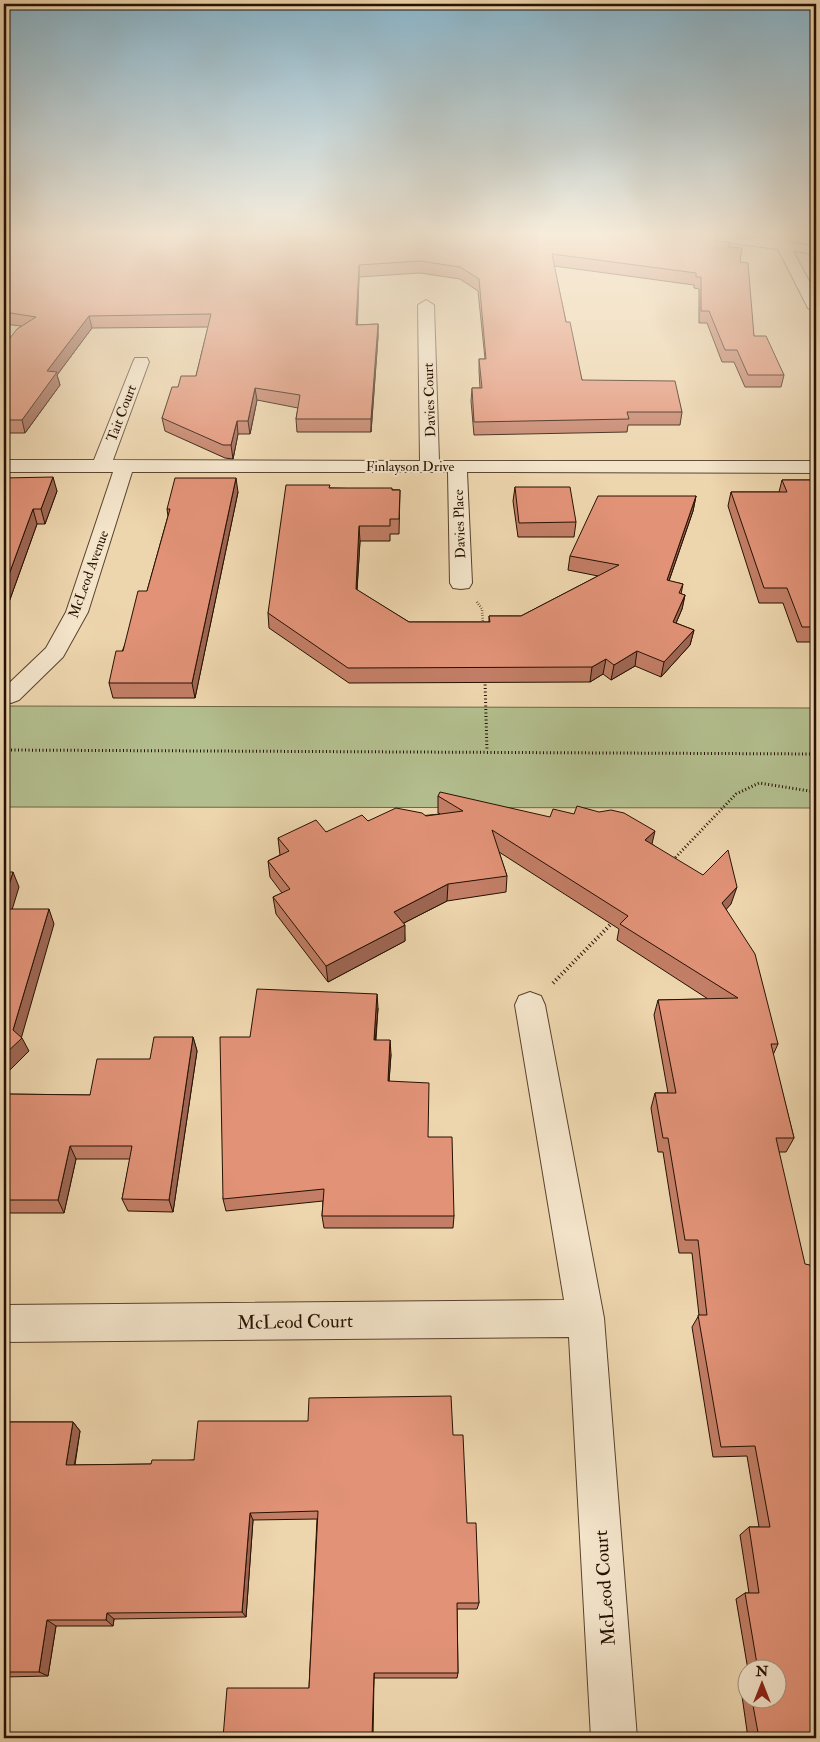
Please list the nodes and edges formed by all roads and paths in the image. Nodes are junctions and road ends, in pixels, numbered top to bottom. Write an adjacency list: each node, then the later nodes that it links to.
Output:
1 (426, 314): 6 (street, Davies Court)
2 (141, 362): 3 (street, Tait Court)
3 (102, 464): 4 (street, Finlayson Drive); 5 (street, Finlayson Drive)
4 (125, 465): 6 (street, Finlayson Drive); 12 (street, McLeod Avenue)
5 (4, 466)
6 (430, 466): 7 (street, Finlayson Drive)
7 (457, 466): 8 (street, Finlayson Drive); 9 (street, Davies Place)
8 (816, 467)
9 (461, 583): 10 (path)
10 (483, 628)
11 (485, 675): 14 (path)
12 (11, 695)
13 (4, 750): 14 (path)
14 (487, 751): 15 (path)
15 (816, 754)
16 (816, 792): 17 (path)
17 (670, 863)
18 (617, 918): 19 (path)
19 (530, 1005): 20 (street, McLeod Court)
20 (586, 1318): 21 (street, McLeod Court); 22 (street, McLeod Court)
21 (4, 1324)
22 (614, 1738)

